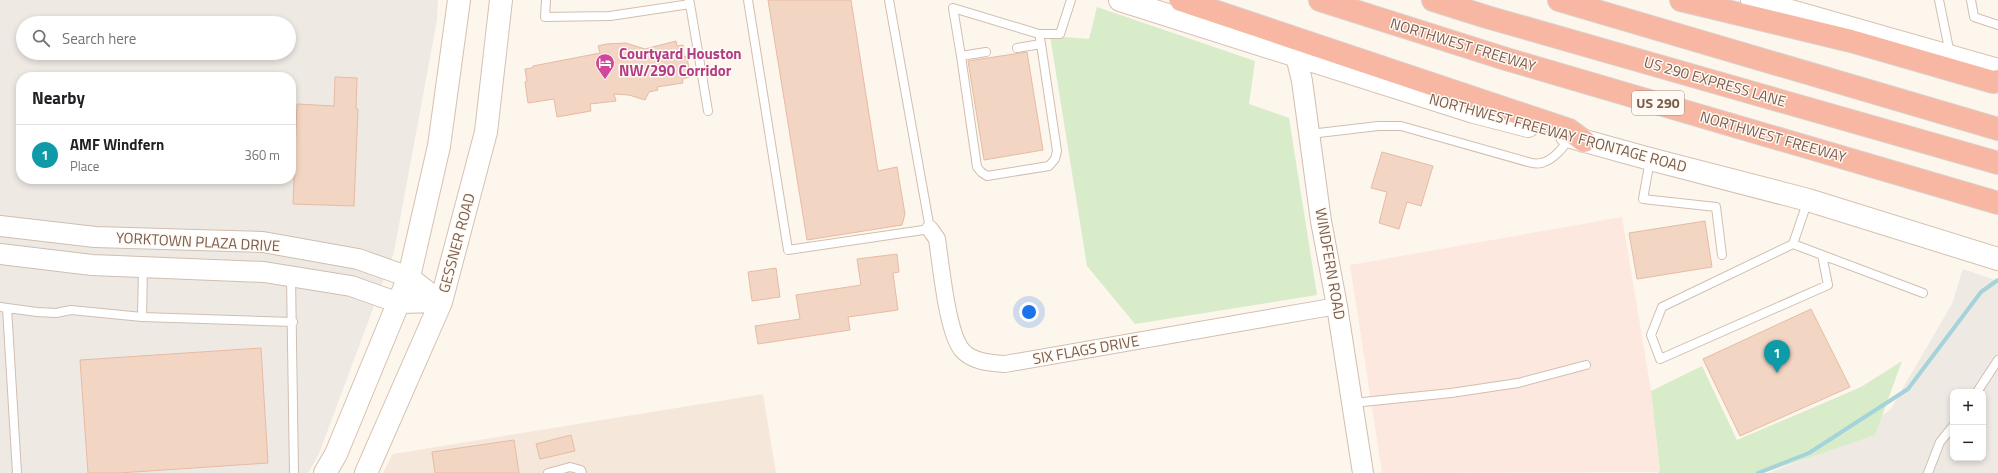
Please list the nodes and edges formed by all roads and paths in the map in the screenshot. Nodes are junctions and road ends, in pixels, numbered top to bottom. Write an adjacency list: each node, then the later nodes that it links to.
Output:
1 (458, 0): 45 (main road)
2 (501, 0): 47 (main road, GESSNER ROAD)
3 (546, 0): 16 (lane)
4 (748, 0): 36 (lane)
5 (889, 0): 36 (lane)
6 (1071, 0): 18 (lane)
7 (1120, 0): 24 (main road, NORTHWEST FREEWAY FRONTAGE ROAD)
8 (1181, 0): 30 (highway)
9 (1320, 0): 34 (highway, NORTHWEST FREEWAY / US 290)
10 (1433, 0): 32 (highway, US 290 EXPRESS LANE)
11 (1559, 0): 28 (highway)
12 (1681, 0): 26 (highway)
13 (1752, 0): 22 (main road)
14 (1939, 0): 22 (lane)
15 (1971, 0): 17 (lane)
16 (690, 2): 27 (lane)
17 (1998, 24)
18 (1039, 34): 19 (lane); 23 (lane)
19 (1041, 44): 20 (lane); 23 (lane)
20 (1017, 48)
21 (986, 52): 23 (lane)
22 (1950, 55): 25 (main road)
23 (961, 56)
24 (1296, 56): 29 (street, WINDFERN ROAD); 30 (main road, NORTHWEST FREEWAY FRONTAGE ROAD)
25 (1998, 70)
26 (1998, 81)
27 (708, 111)
28 (1998, 129)
29 (1309, 134): 30 (lane); 49 (street, WINDFERN ROAD)
30 (1577, 138): 31 (main road, NORTHWEST FREEWAY FRONTAGE ROAD)
31 (1650, 159): 33 (main road, NORTHWEST FREEWAY FRONTAGE ROAD); 40 (lane)
32 (1998, 163)
33 (1808, 200): 38 (lane); 42 (main road, NORTHWEST FREEWAY FRONTAGE ROAD)
34 (1998, 203)
35 (0, 226): 37 (street, YORKTOWN PLAZA DRIVE)
36 (930, 229): 49 (street, SIX FLAGS DRIVE)
37 (145, 238): 43 (street); 45 (street, YORKTOWN PLAZA DRIVE)
38 (1793, 244): 41 (lane); 41 (lane)
39 (0, 254): 43 (street, YORKTOWN PLAZA DRIVE)
40 (1722, 255)
41 (1822, 255): 46 (lane)
42 (1992, 257)
43 (143, 267): 44 (street, YORKTOWN PLAZA DRIVE); 51 (lane)
44 (291, 276): 48 (street, YORKTOWN PLAZA DRIVE); 52 (lane)
45 (409, 277): 47 (street, YORKTOWN PLAZA DRIVE); 48 (main road)
46 (1923, 293)
47 (441, 302): 48 (street, YORKTOWN PLAZA DRIVE); 61 (main road, GESSNER ROAD)
48 (399, 303): 60 (main road)
49 (1337, 306): 56 (street, WINDFERN ROAD)
50 (4, 307): 51 (lane); 58 (lane)
51 (142, 317): 52 (lane)
52 (293, 322): 59 (lane)
53 (1998, 360): 55 (lane)
54 (1586, 365): 56 (lane)
55 (1979, 389)
56 (1352, 404): 64 (street, WINDFERN ROAD)
57 (1950, 430): 65 (lane)
58 (17, 473)
59 (294, 473)
60 (325, 473)
61 (366, 473)
62 (548, 473): 63 (lane)
63 (582, 473)
64 (1363, 473)
65 (1928, 473)

